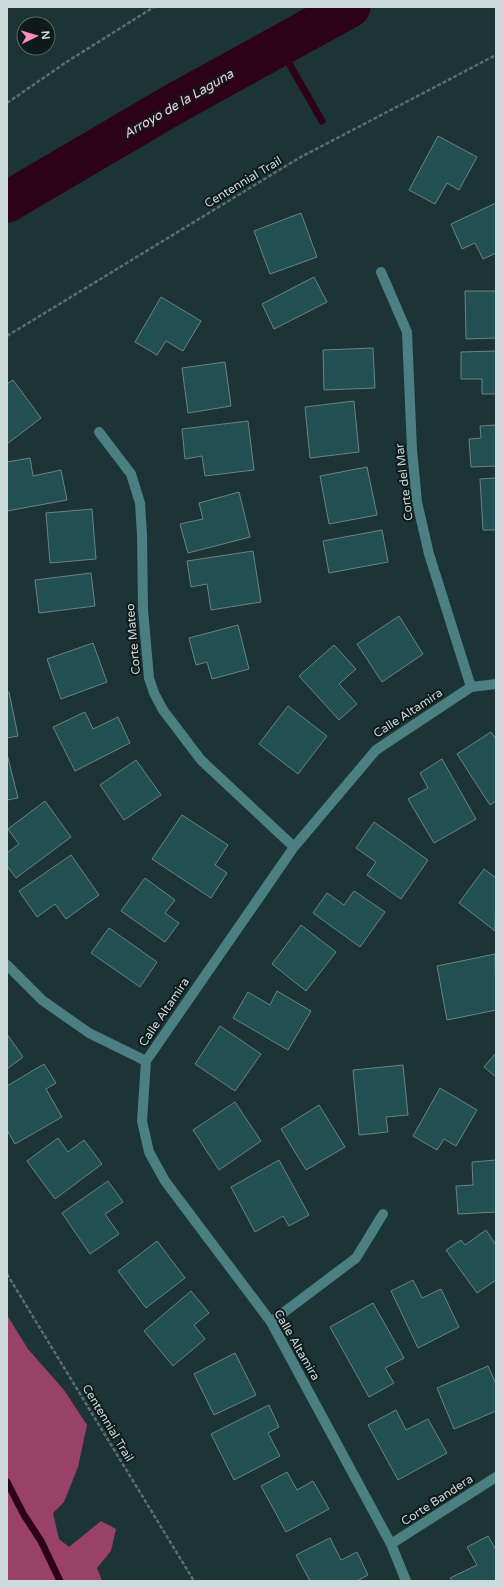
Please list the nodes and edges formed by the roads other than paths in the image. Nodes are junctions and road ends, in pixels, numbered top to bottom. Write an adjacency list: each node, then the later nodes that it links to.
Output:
1 (381, 272): 4 (street, Corte del Mar)
2 (99, 432): 5 (street, Corte Mateo)
3 (496, 684): 4 (street, Calle Altamira)
4 (471, 687): 5 (street, Calle Altamira)
5 (294, 847): 7 (street, Calle Altamira)
6 (7, 965): 7 (street)
7 (146, 1060): 9 (street, Calle Altamira)
8 (383, 1214): 9 (street)
9 (271, 1322): 11 (street, Calle Altamira)
10 (496, 1477): 11 (street, Corte Bandera)
11 (391, 1544): 12 (street, Calle Altamira)
12 (406, 1581)

